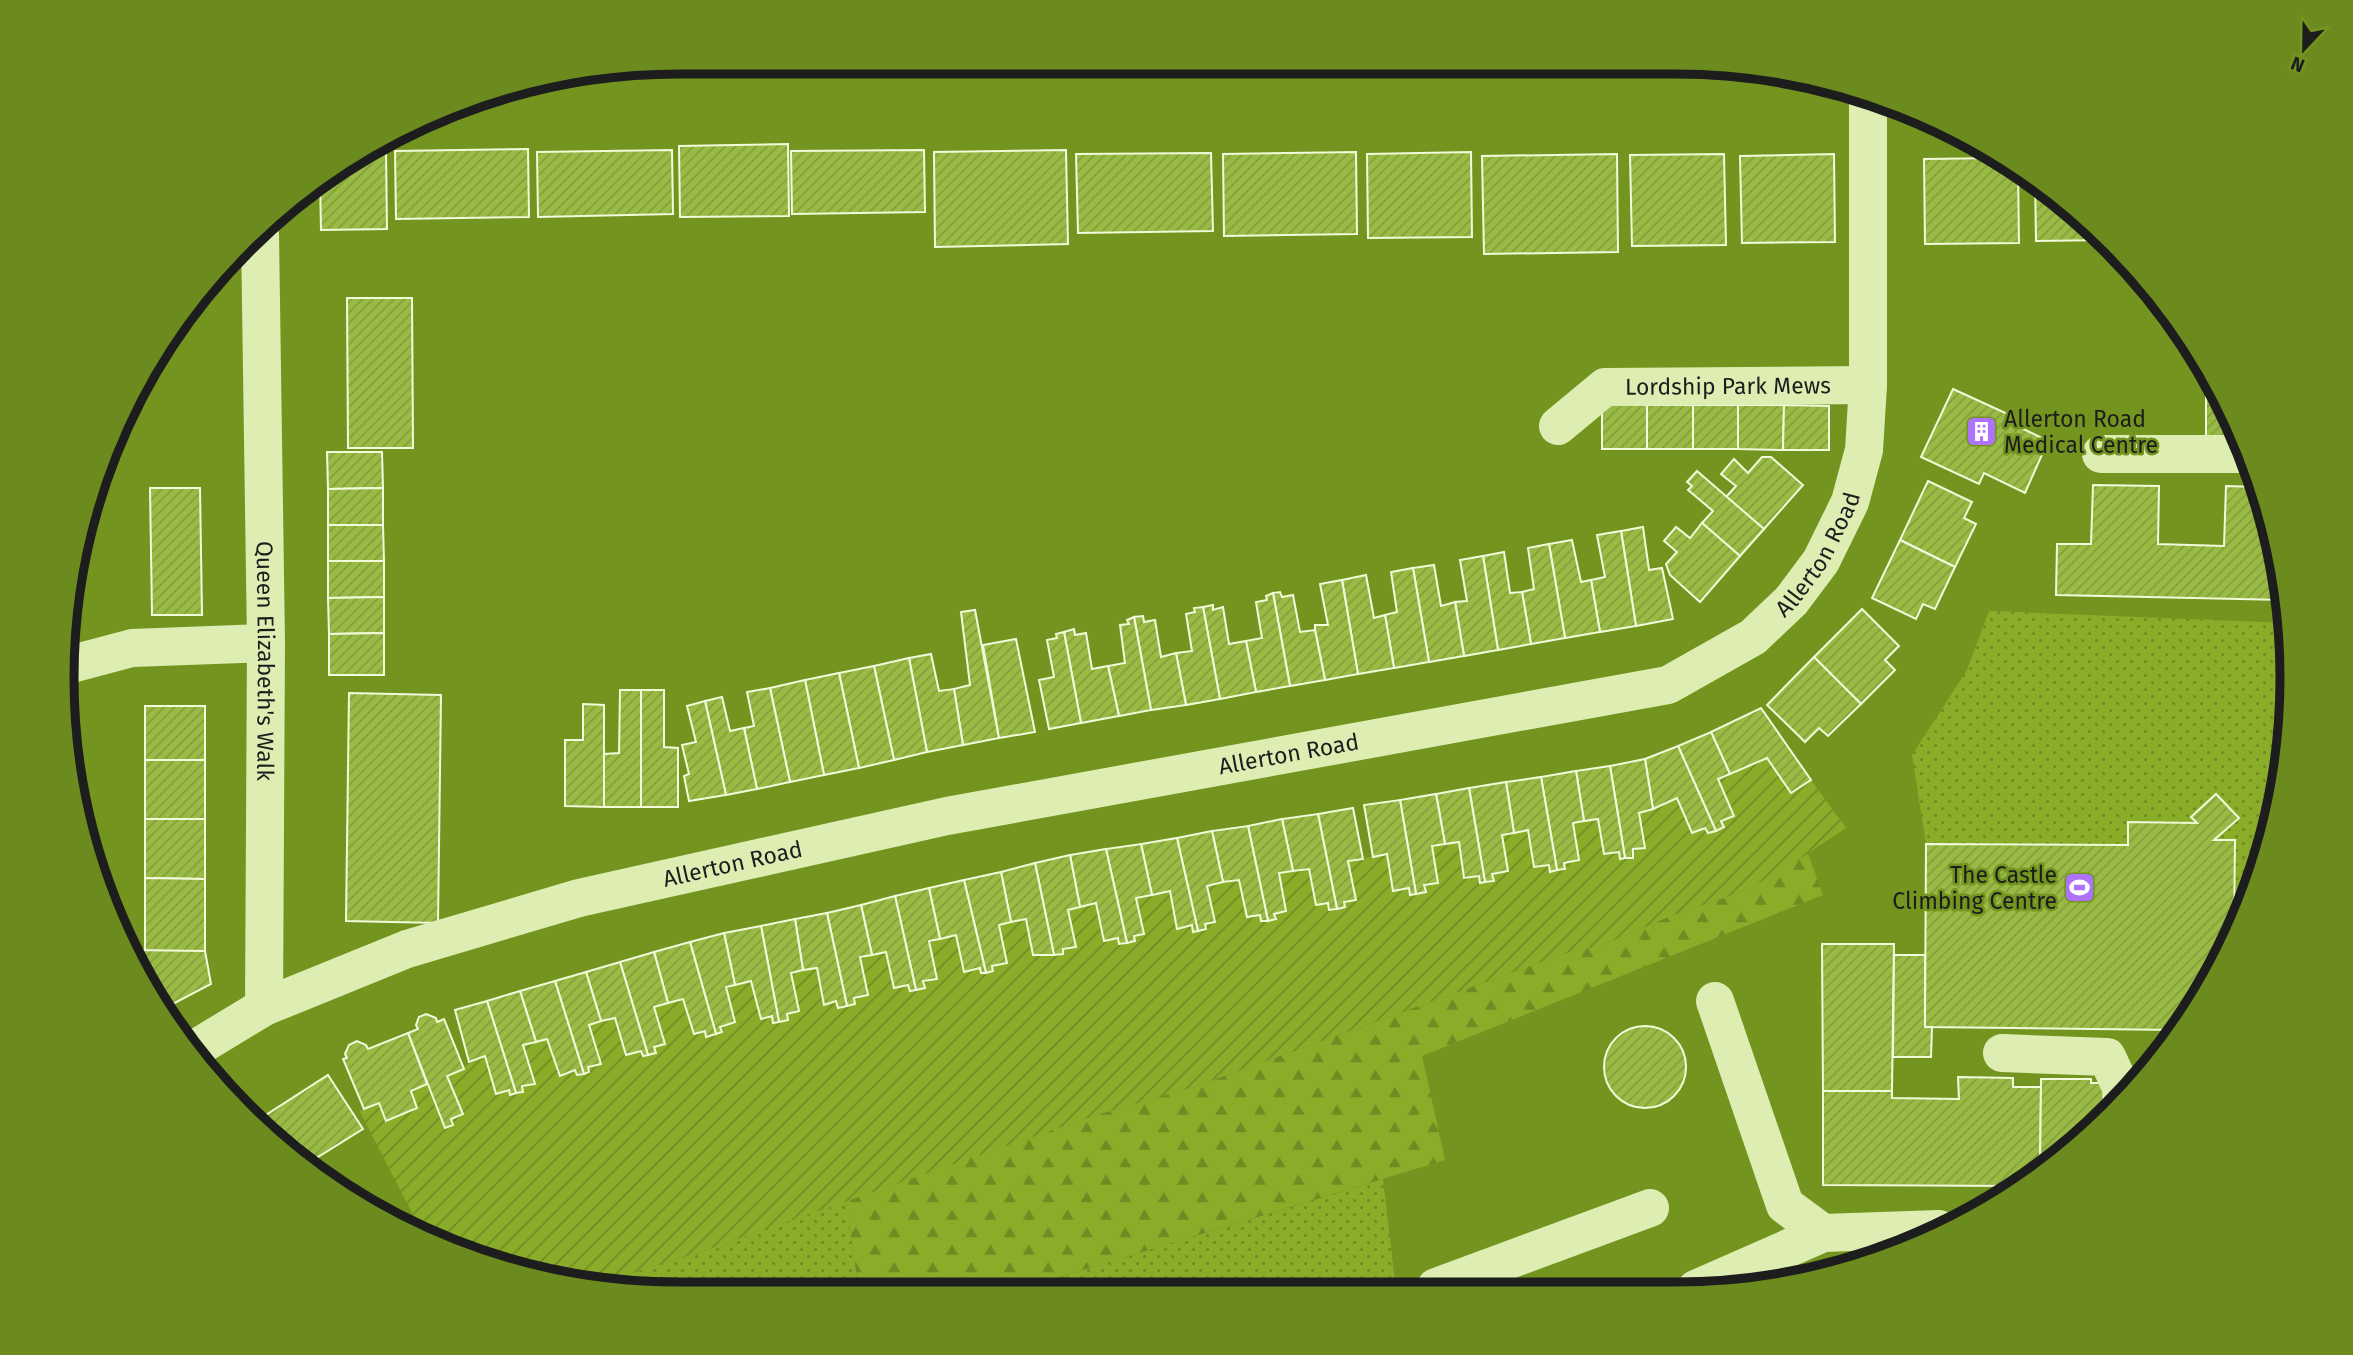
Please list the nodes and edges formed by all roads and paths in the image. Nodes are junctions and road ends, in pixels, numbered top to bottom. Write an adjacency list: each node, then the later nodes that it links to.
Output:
1 (1868, 105): 3 (street, Allerton Road)
2 (260, 241): 7 (street, Queen Elizabeth's Walk)
3 (1868, 385): 4 (street, Lordship Park Mews); 10 (street, Allerton Road)
4 (1558, 426)
5 (2101, 454): 6 (street)
6 (2237, 454)
7 (266, 643): 8 (street); 10 (street, Queen Elizabeth's Walk)
8 (74, 663)
9 (1715, 1001): 16 (street)
10 (264, 1007): 11 (street)
11 (199, 1046)
12 (2002, 1053): 13 (street)
13 (2120, 1086)
14 (1650, 1208): 18 (street)
15 (1920, 1230): 16 (street)
16 (1823, 1233): 17 (street)
17 (1717, 1280)
18 (1450, 1282)

